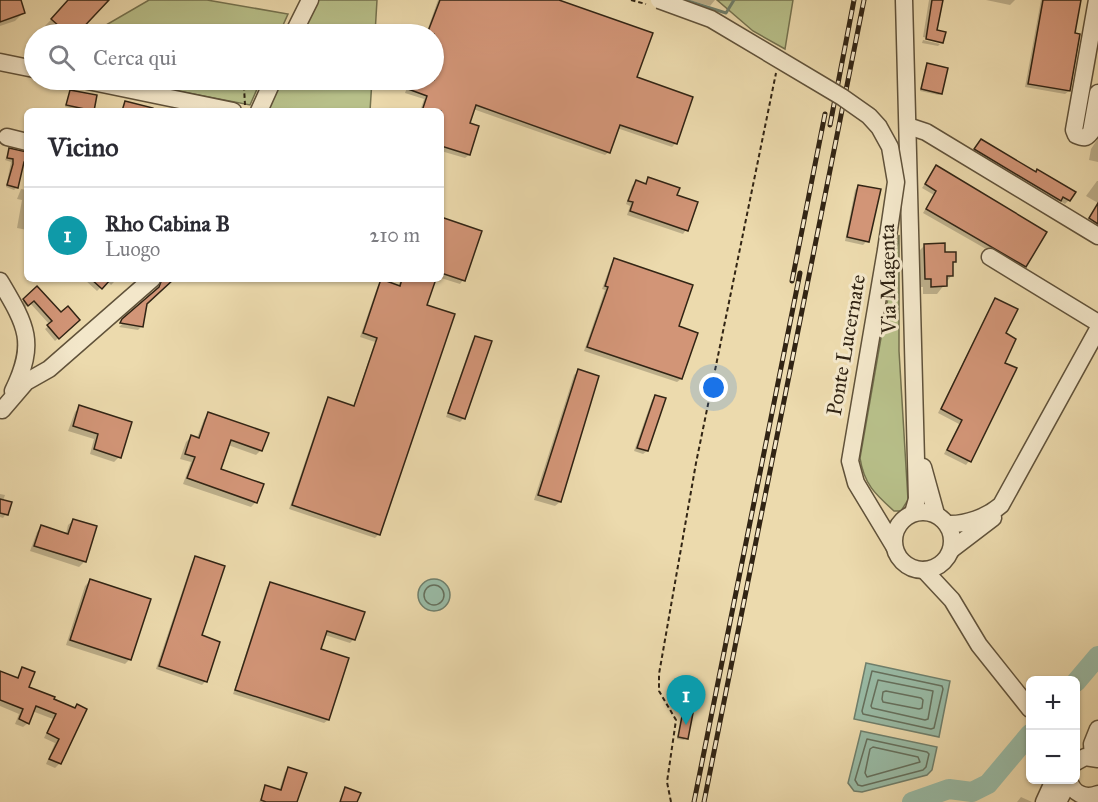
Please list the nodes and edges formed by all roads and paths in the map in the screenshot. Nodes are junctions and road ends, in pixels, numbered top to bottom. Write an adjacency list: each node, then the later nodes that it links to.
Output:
1 (310, 0): 6 (street)
2 (631, 0): 5 (path, bridge)
3 (904, 0): 18 (street, Via Magenta)
4 (1097, 0): 13 (street)
5 (656, 3): 32 (street, Ponte Lucernate, bridge)
6 (298, 24)
7 (0, 62): 8 (street)
8 (24, 67)
9 (776, 73): 46 (path)
10 (118, 90): 14 (street)
11 (244, 90): 16 (path)
12 (268, 90): 17 (street)
13 (1098, 93)
14 (170, 105): 15 (street)
15 (202, 108)
16 (244, 108)
17 (260, 108)
18 (908, 126): 21 (street); 30 (street, Via Magenta)
19 (7, 137): 20 (street)
20 (24, 141)
21 (1098, 236)
22 (990, 257): 25 (street)
23 (0, 281): 27 (street)
24 (149, 282): 28 (street)
25 (1098, 323)
26 (1098, 329): 31 (street)
27 (26, 337): 28 (street); 29 (street)
28 (52, 366): 29 (street)
29 (1, 411)
30 (915, 431): 33 (street, Via Magenta); 34 (street, Via Magenta)
31 (1009, 492): 34 (street); 36 (street)
32 (868, 502): 33 (street, Ponte Lucernate); 35 (street, Ponte Lucernate)
33 (906, 518): 34 (street); 35 (street)
34 (941, 519): 36 (street)
35 (894, 546): 37 (street)
36 (947, 556): 37 (street); 38 (street)
37 (924, 570): 38 (street)
38 (952, 600): 39 (street)
39 (1026, 704)
40 (1098, 729): 41 (street)
41 (1085, 759)
42 (1060, 784): 47 (street)
43 (1063, 784): 48 (street)
44 (1068, 784): 45 (street)
45 (1092, 796)
46 (671, 802)
47 (1044, 802)
48 (1058, 802)

